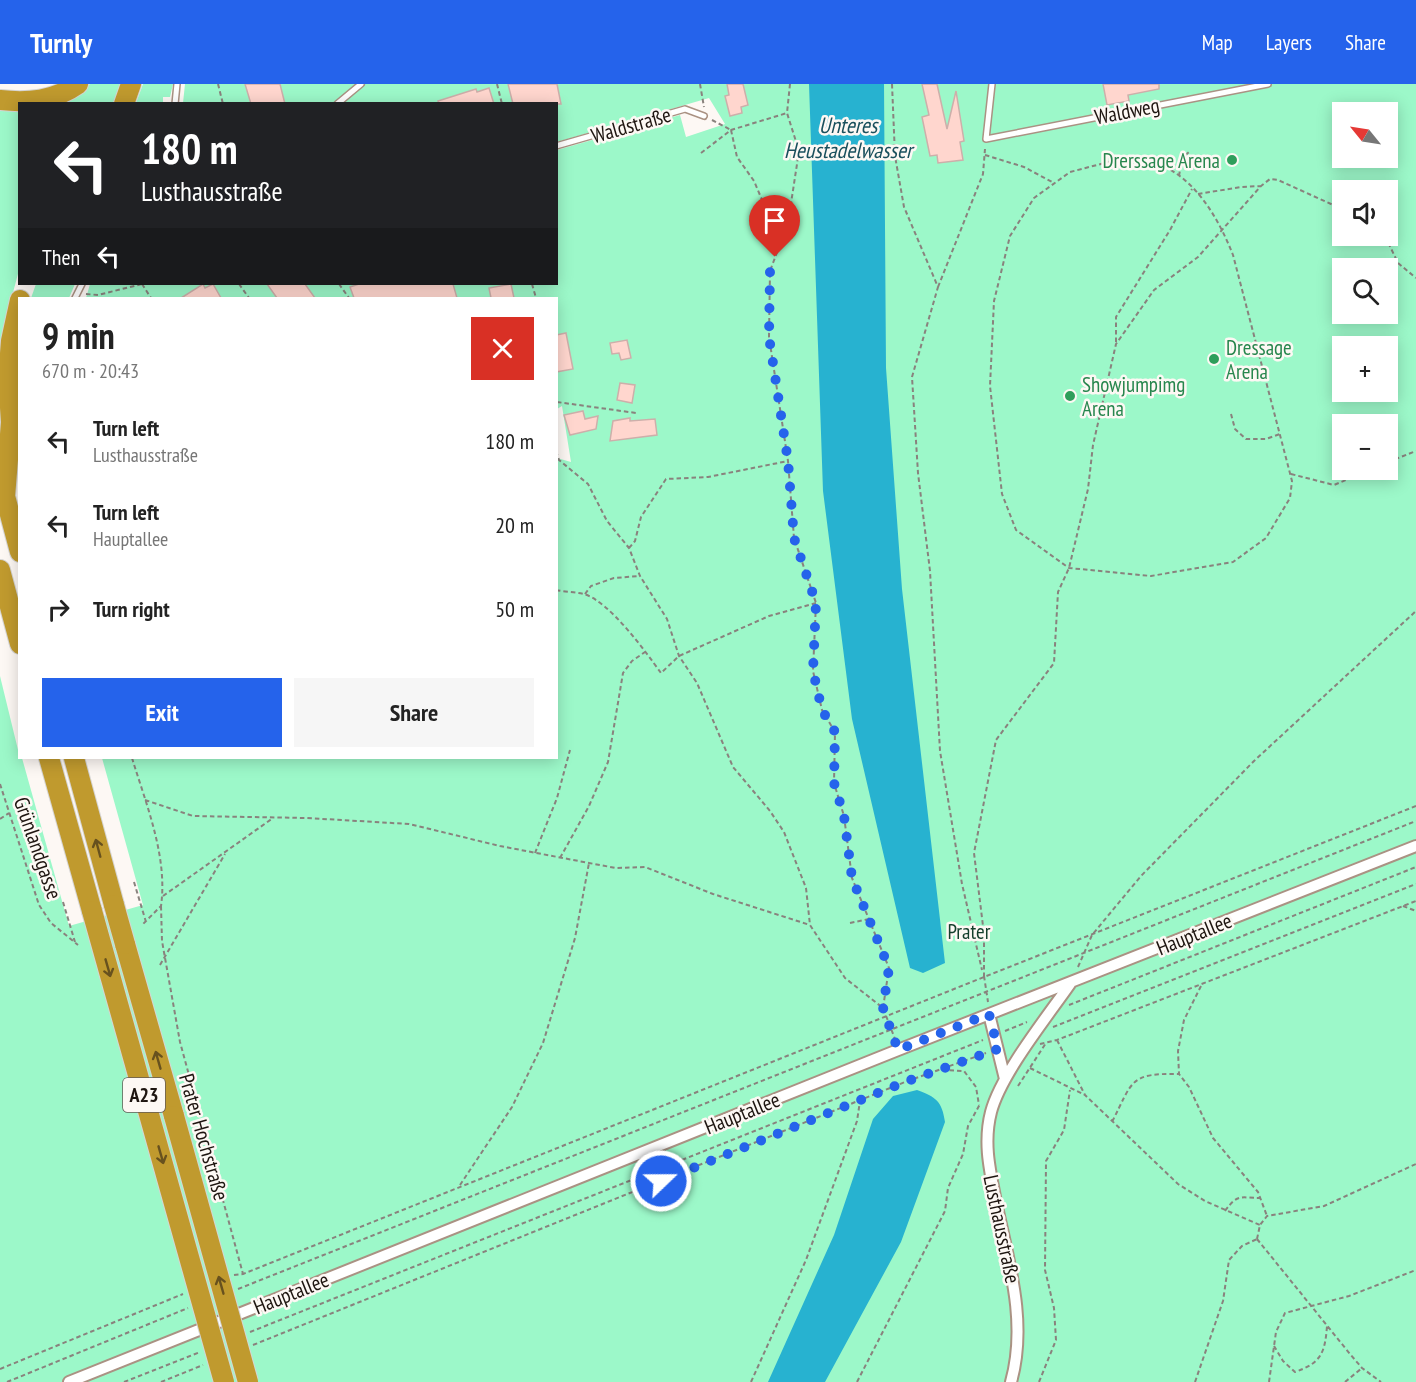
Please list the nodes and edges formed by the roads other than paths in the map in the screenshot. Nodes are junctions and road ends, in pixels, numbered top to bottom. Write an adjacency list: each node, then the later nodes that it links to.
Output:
1 (78, 84): 7 (highway)
2 (131, 84): 8 (highway)
3 (177, 84): 9 (lane)
4 (361, 84): 10 (lane)
5 (992, 84): 6 (lane, Waldweg)
6 (1268, 84)
7 (0, 100)
8 (125, 102)
9 (175, 102)
10 (339, 102)
11 (704, 116): 12 (lane, Waldstraße)
12 (558, 145)
13 (18, 308): 15 (highway)
14 (0, 478): 15 (highway)
15 (5, 497): 16 (highway)
16 (18, 545)
17 (0, 570): 18 (highway)
18 (18, 637)
19 (50, 759): 26 (highway, A23, one-way to 26, bridge)
20 (74, 759): 27 (highway, Prater Hochstraße / A23, one-way to 20, bridge)
21 (1416, 846): 22 (street, Hauptallee)
22 (1070, 983): 23 (street, Hauptallee); 24 (street, Lusthausstraße)
23 (989, 1014): 24 (street); 25 (street, Hauptallee)
24 (1005, 1079): 28 (street, Lusthausstraße)
25 (69, 1382)
26 (224, 1382)
27 (248, 1382)
28 (1011, 1382)

